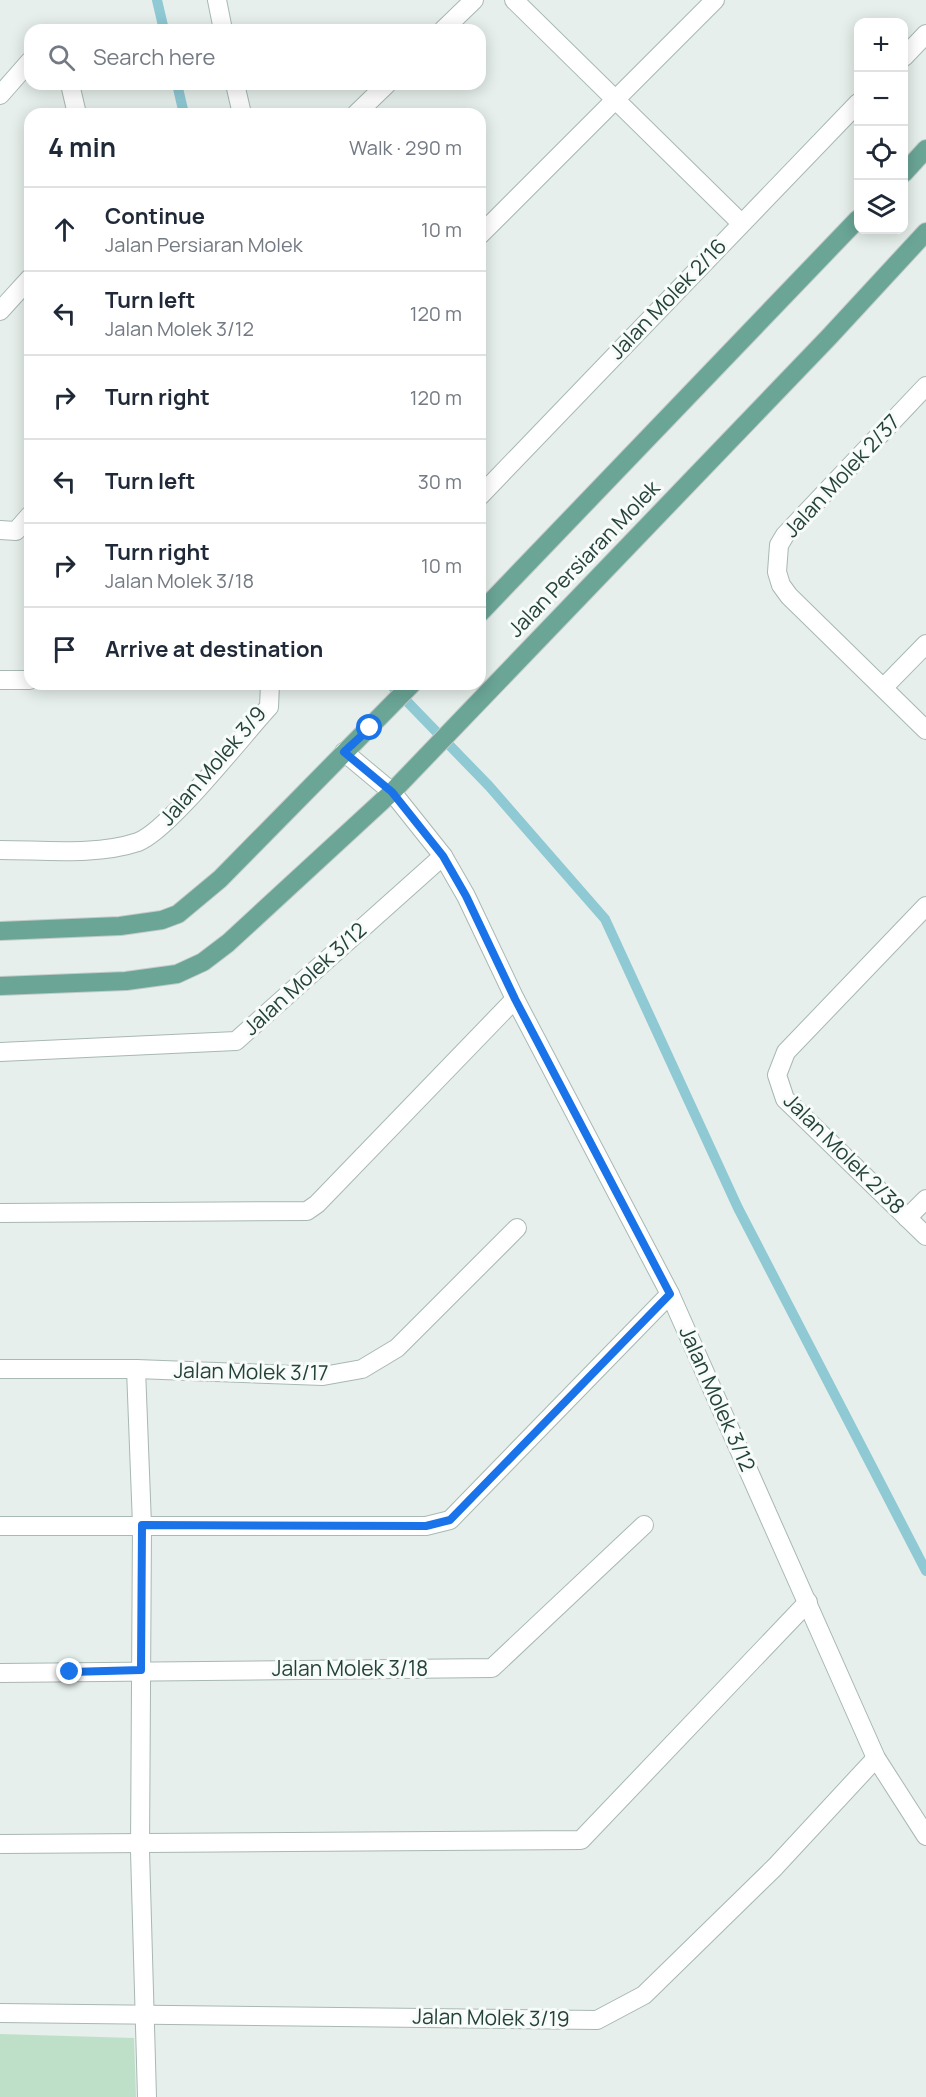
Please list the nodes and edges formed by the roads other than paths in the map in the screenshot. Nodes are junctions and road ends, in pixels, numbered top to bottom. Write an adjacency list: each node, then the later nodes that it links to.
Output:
1 (217, 0): 5 (street)
2 (474, 0): 6 (street)
3 (514, 0): 14 (street)
4 (715, 0): 14 (street)
5 (222, 24)
6 (448, 24)
7 (926, 34): 8 (street)
8 (908, 52)
9 (24, 68): 13 (street)
10 (71, 90): 16 (street)
11 (236, 90): 17 (street)
12 (381, 90): 18 (street)
13 (0, 95)
14 (615, 99): 21 (street); 23 (street)
15 (854, 107): 21 (street, Jalan Molek 2/16)
16 (76, 108)
17 (241, 108)
18 (362, 108)
19 (926, 149): 20 (main road)
20 (908, 167)
21 (741, 223): 28 (street, Jalan Molek 2/16)
22 (854, 223): 31 (main road, Jalan Persiaran Molek)
23 (486, 229)
24 (926, 232): 40 (main road, Jalan Persiaran Molek)
25 (24, 285): 26 (street)
26 (0, 311)
27 (926, 386): 35 (street, Jalan Molek 2/37)
28 (486, 490)
29 (24, 522): 30 (street)
30 (0, 531)
31 (486, 607)
32 (926, 644): 35 (street)
33 (0, 680): 34 (street)
34 (24, 680)
35 (884, 687): 38 (street, Jalan Molek 2/37)
36 (270, 690): 41 (street, Jalan Molek 3/9)
37 (406, 690): 39 (main road)
38 (926, 730)
39 (344, 752): 40 (street, Jalan Molek 3/12); 44 (main road)
40 (392, 792): 42 (street, Jalan Molek 3/12); 45 (main road, Jalan Persiaran Molek)
41 (0, 850)
42 (443, 856): 46 (street, Jalan Molek 3/12); 47 (street, Jalan Molek 3/12)
43 (926, 906): 50 (street, Jalan Molek 2/38)
44 (0, 931)
45 (0, 986)
46 (515, 999): 49 (street); 53 (street, Jalan Molek 3/12)
47 (0, 1052)
48 (926, 1199): 50 (street)
49 (0, 1212)
50 (907, 1218): 52 (street, Jalan Molek 2/38)
51 (517, 1228): 55 (street, Jalan Molek 3/17)
52 (926, 1236)
53 (670, 1294): 56 (street); 59 (street, Jalan Molek 3/12)
54 (0, 1369): 55 (street, Jalan Molek 3/17)
55 (136, 1369): 56 (street)
56 (142, 1525): 58 (street); 60 (street)
57 (644, 1525): 60 (street, Jalan Molek 3/18)
58 (0, 1526)
59 (808, 1602): 62 (street, Jalan Molek 3/12); 64 (street)
60 (141, 1670): 61 (street, Jalan Molek 3/18); 64 (street)
61 (0, 1673)
62 (876, 1758): 63 (street, Jalan Molek 3/12); 67 (street, Jalan Molek 3/19)
63 (926, 1836)
64 (140, 1843): 65 (street); 67 (street)
65 (0, 1844)
66 (0, 2013): 67 (street, Jalan Molek 3/19)
67 (143, 2013): 68 (street)
68 (147, 2097)

